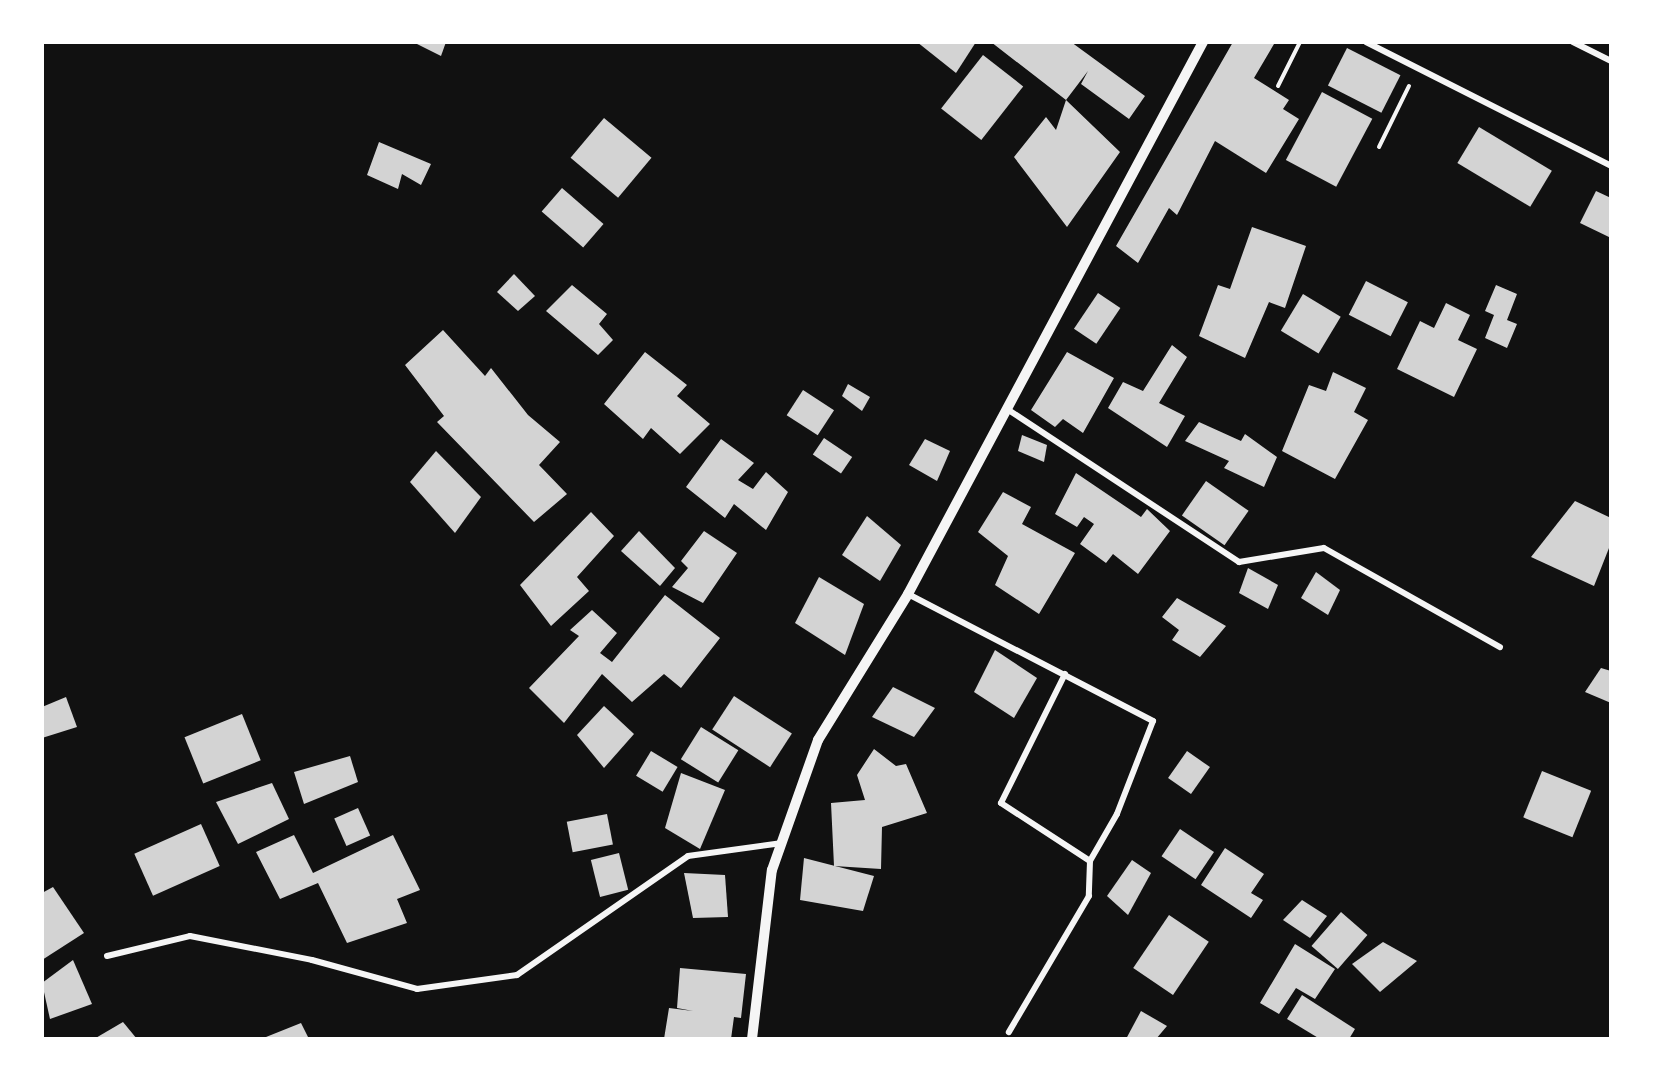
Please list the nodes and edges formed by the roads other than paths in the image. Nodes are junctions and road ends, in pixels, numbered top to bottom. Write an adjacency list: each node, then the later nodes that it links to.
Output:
1 (1203, 42): 6 (street)
2 (1366, 42): 5 (street)
3 (1573, 42): 4 (street)
4 (1611, 61)
5 (1611, 166)
6 (1006, 409): 7 (street); 8 (street)
7 (908, 594): 9 (street); 10 (street)
8 (1500, 647)
9 (1065, 674): 11 (street); 11 (street)
10 (782, 843): 12 (street); 14 (street)
11 (1090, 861): 13 (street)
12 (107, 956)
13 (1009, 1032)
14 (752, 1039)

